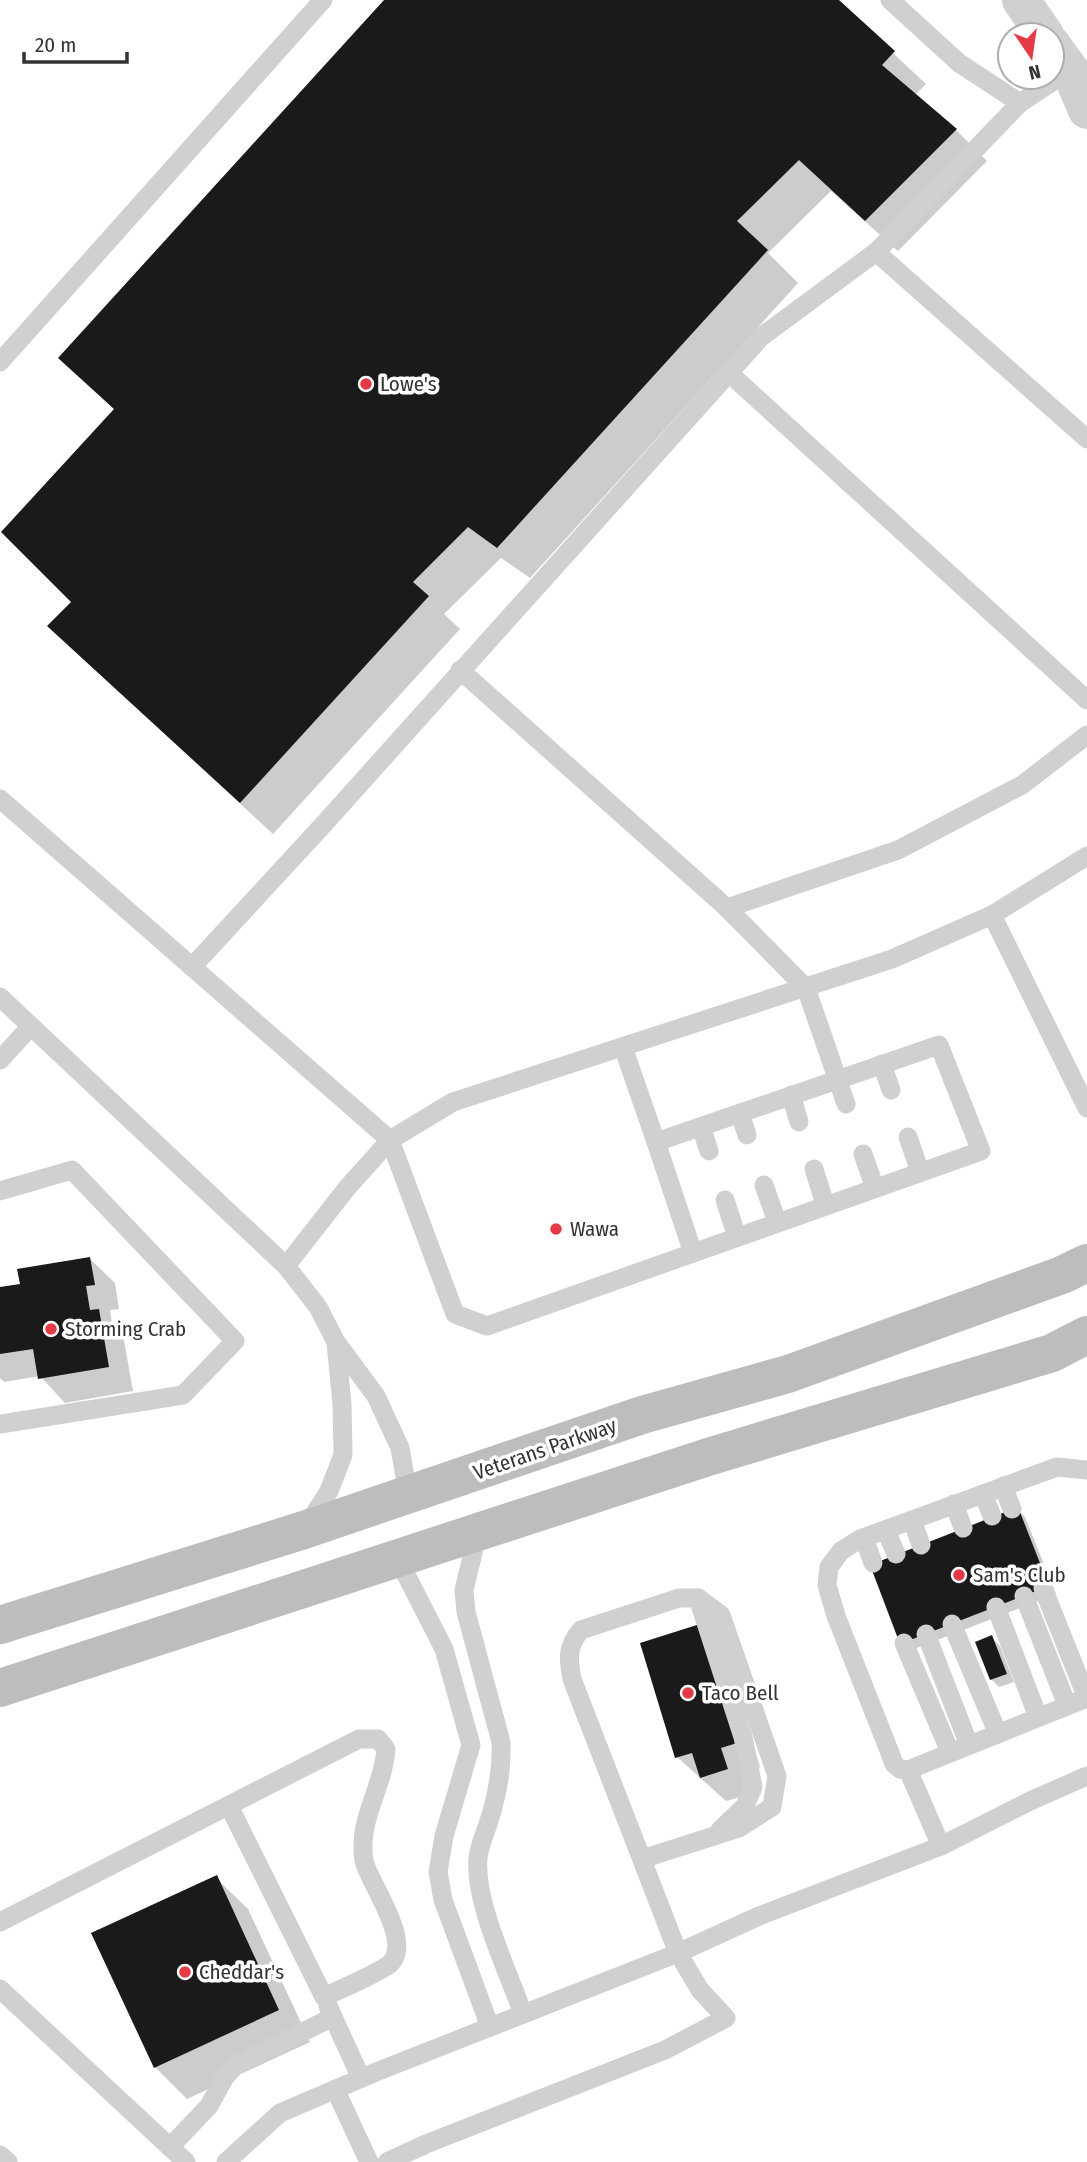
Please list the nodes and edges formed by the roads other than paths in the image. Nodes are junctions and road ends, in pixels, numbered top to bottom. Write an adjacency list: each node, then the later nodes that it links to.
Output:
1 (323, 0): 9 (lane)
2 (890, 0): 6 (lane)
3 (1021, 0): 4 (street)
4 (1035, 21)
5 (1069, 58): 6 (lane); 7 (street)
6 (1020, 103): 8 (lane)
7 (1087, 110)
8 (876, 252): 10 (lane); 11 (lane)
9 (0, 362)
10 (729, 373): 12 (lane); 13 (lane)
11 (1087, 439)
12 (460, 670): 17 (lane); 19 (lane)
13 (1087, 700)
14 (1087, 734): 17 (lane)
15 (0, 799): 19 (lane)
16 (1087, 856): 18 (lane)
17 (727, 908): 20 (lane)
18 (992, 915): 20 (lane); 30 (lane)
19 (192, 967): 36 (lane)
20 (806, 988): 23 (lane); 26 (lane)
21 (0, 997): 22 (lane)
22 (31, 1026): 24 (lane); 51 (lane)
23 (623, 1047): 36 (lane); 37 (lane)
24 (0, 1060)
25 (882, 1065): 26 (lane); 27 (lane); 41 (lane)
26 (838, 1079): 28 (lane); 29 (lane)
27 (891, 1090)
28 (791, 1095): 31 (lane); 32 (lane)
29 (846, 1104)
30 (1087, 1108)
31 (740, 1113): 33 (lane); 34 (lane)
32 (799, 1122)
33 (701, 1127): 37 (lane); 38 (lane)
34 (747, 1135)
35 (908, 1137): 41 (lane)
36 (390, 1140): 49 (lane); 51 (lane)
37 (656, 1142): 49 (lane)
38 (709, 1151)
39 (863, 1154): 43 (lane)
40 (814, 1169): 46 (lane)
41 (920, 1172): 43 (lane)
42 (764, 1185): 47 (lane)
43 (875, 1188): 46 (lane)
44 (0, 1191): 54 (lane)
45 (725, 1200): 48 (lane)
46 (825, 1204): 47 (lane)
47 (777, 1222): 48 (lane)
48 (737, 1237): 49 (lane)
49 (693, 1253)
50 (1087, 1264): 58 (main road, Veterans Parkway)
51 (286, 1266): 53 (lane)
52 (1087, 1335): 65 (main road)
53 (336, 1342): 58 (lane); 64 (lane)
54 (0, 1424)
55 (1087, 1470): 56 (lane)
56 (1003, 1486): 57 (lane); 60 (lane)
57 (984, 1493): 59 (lane); 61 (lane)
58 (408, 1494): 64 (main road, Veterans Parkway)
59 (954, 1504): 62 (lane); 63 (lane)
60 (1012, 1509)
61 (992, 1516)
62 (912, 1520): 66 (lane); 68 (lane)
63 (963, 1528)
64 (304, 1530): 76 (main road, Veterans Parkway)
65 (478, 1530): 70 (main road); 94 (lane)
66 (886, 1530): 67 (lane); 69 (lane)
67 (864, 1538): 71 (lane); 85 (lane)
68 (921, 1545)
69 (896, 1554)
70 (398, 1559): 79 (main road); 96 (lane)
71 (873, 1563)
72 (1043, 1588): 80 (lane)
73 (1024, 1596): 81 (lane)
74 (996, 1607): 82 (lane)
75 (953, 1624): 83 (lane)
76 (0, 1625)
77 (926, 1634): 84 (lane)
78 (904, 1643): 84 (lane)
79 (0, 1688)
80 (1087, 1698): 81 (lane)
81 (1067, 1705): 82 (lane)
82 (1038, 1717): 83 (lane)
83 (998, 1734): 84 (lane)
84 (960, 1749): 85 (lane)
85 (908, 1770): 88 (lane)
86 (1087, 1776): 88 (lane)
87 (229, 1806): 90 (lane); 93 (lane); 93 (lane)
88 (941, 1846): 91 (lane)
89 (642, 1859): 89 (lane); 91 (lane)
90 (0, 1922)
91 (678, 1953): 94 (lane); 105 (lane)
92 (0, 1989): 99 (lane)
93 (324, 1997): 95 (lane)
94 (523, 2014): 96 (lane)
95 (333, 2017): 97 (lane); 99 (lane)
96 (490, 2027): 97 (lane)
97 (361, 2078): 98 (lane)
98 (335, 2089): 103 (lane); 104 (lane)
99 (170, 2147): 102 (lane)
100 (0, 2155): 101 (lane)
101 (8, 2162)
102 (186, 2162)
103 (226, 2162)
104 (369, 2162)
105 (387, 2162)

